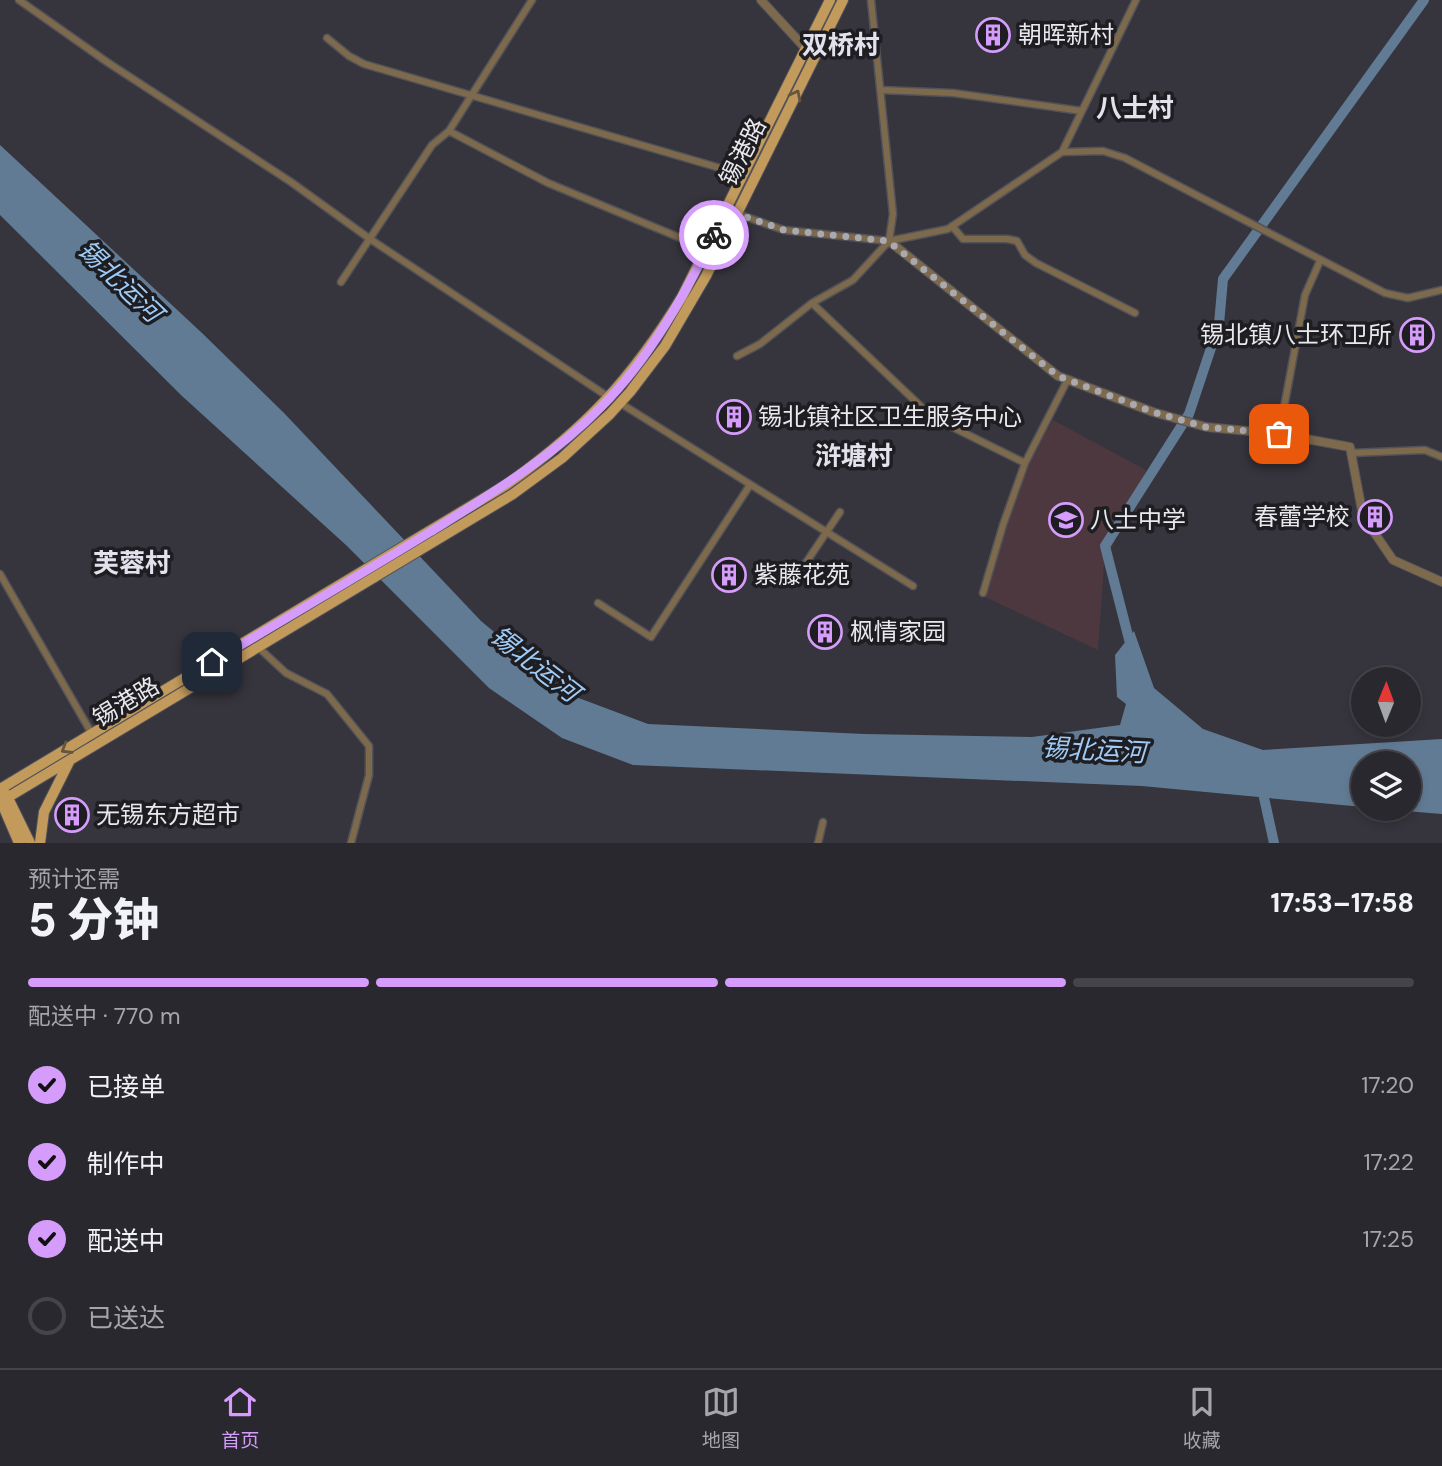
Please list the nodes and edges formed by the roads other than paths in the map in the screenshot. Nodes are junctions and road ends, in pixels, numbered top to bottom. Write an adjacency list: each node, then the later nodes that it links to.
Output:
1 (19, 0): 18 (street)
2 (532, 0): 11 (street)
3 (761, 0): 9 (street)
4 (830, 0): 9 (main road, 锡港路)
5 (843, 0): 16 (main road, 锡港路, one-way to 5)
6 (872, 0): 10 (street)
7 (1136, 0): 12 (street)
8 (327, 38): 11 (street)
9 (806, 49): 15 (main road, 锡港路)
10 (881, 90): 12 (street); 19 (street)
11 (471, 94): 13 (street); 15 (street)
12 (1082, 111): 14 (street)
13 (449, 131): 18 (street); 20 (street)
14 (1062, 152): 17 (street); 21 (street)
15 (744, 175): 16 (main road, 锡港路)
16 (731, 212): 19 (street); 20 (main road, 锡港路); 29 (main road, 锡港路)
17 (952, 226): 19 (street); 25 (street)
18 (370, 239): 22 (street); 28 (street)
19 (888, 241): 24 (street); 27 (street)
20 (707, 249): 28 (main road, 锡港路)
21 (1320, 261): 23 (street); 30 (street)
22 (341, 282)
23 (1442, 290)
24 (812, 303): 26 (street); 33 (street)
25 (1135, 313)
26 (737, 356)
27 (1068, 379): 30 (street); 33 (street)
28 (610, 398): 44 (main road, 锡港路)
29 (620, 403): 34 (street); 43 (main road, 锡港路)
30 (1279, 434): 31 (street)
31 (1351, 453): 32 (street); 39 (street)
32 (1442, 457)
33 (1025, 463): 41 (street)
34 (750, 485): 36 (street); 42 (street)
35 (840, 512): 36 (street)
36 (825, 532): 37 (street); 40 (street)
37 (799, 573)
38 (0, 574): 44 (street)
39 (1442, 582)
40 (913, 586)
41 (983, 593)
42 (598, 603)
43 (259, 648): 45 (main road, 锡港路); 52 (street)
44 (92, 734): 46 (main road, 锡港路, one-way to 46)
45 (71, 760): 47 (main road, 锡港路); 51 (main road)
46 (1, 788): 47 (main road)
47 (2, 800): 49 (main road); 50 (main road)
48 (823, 822): 53 (street)
49 (19, 843)
50 (30, 843)
51 (40, 843)
52 (351, 843)
53 (818, 843)

